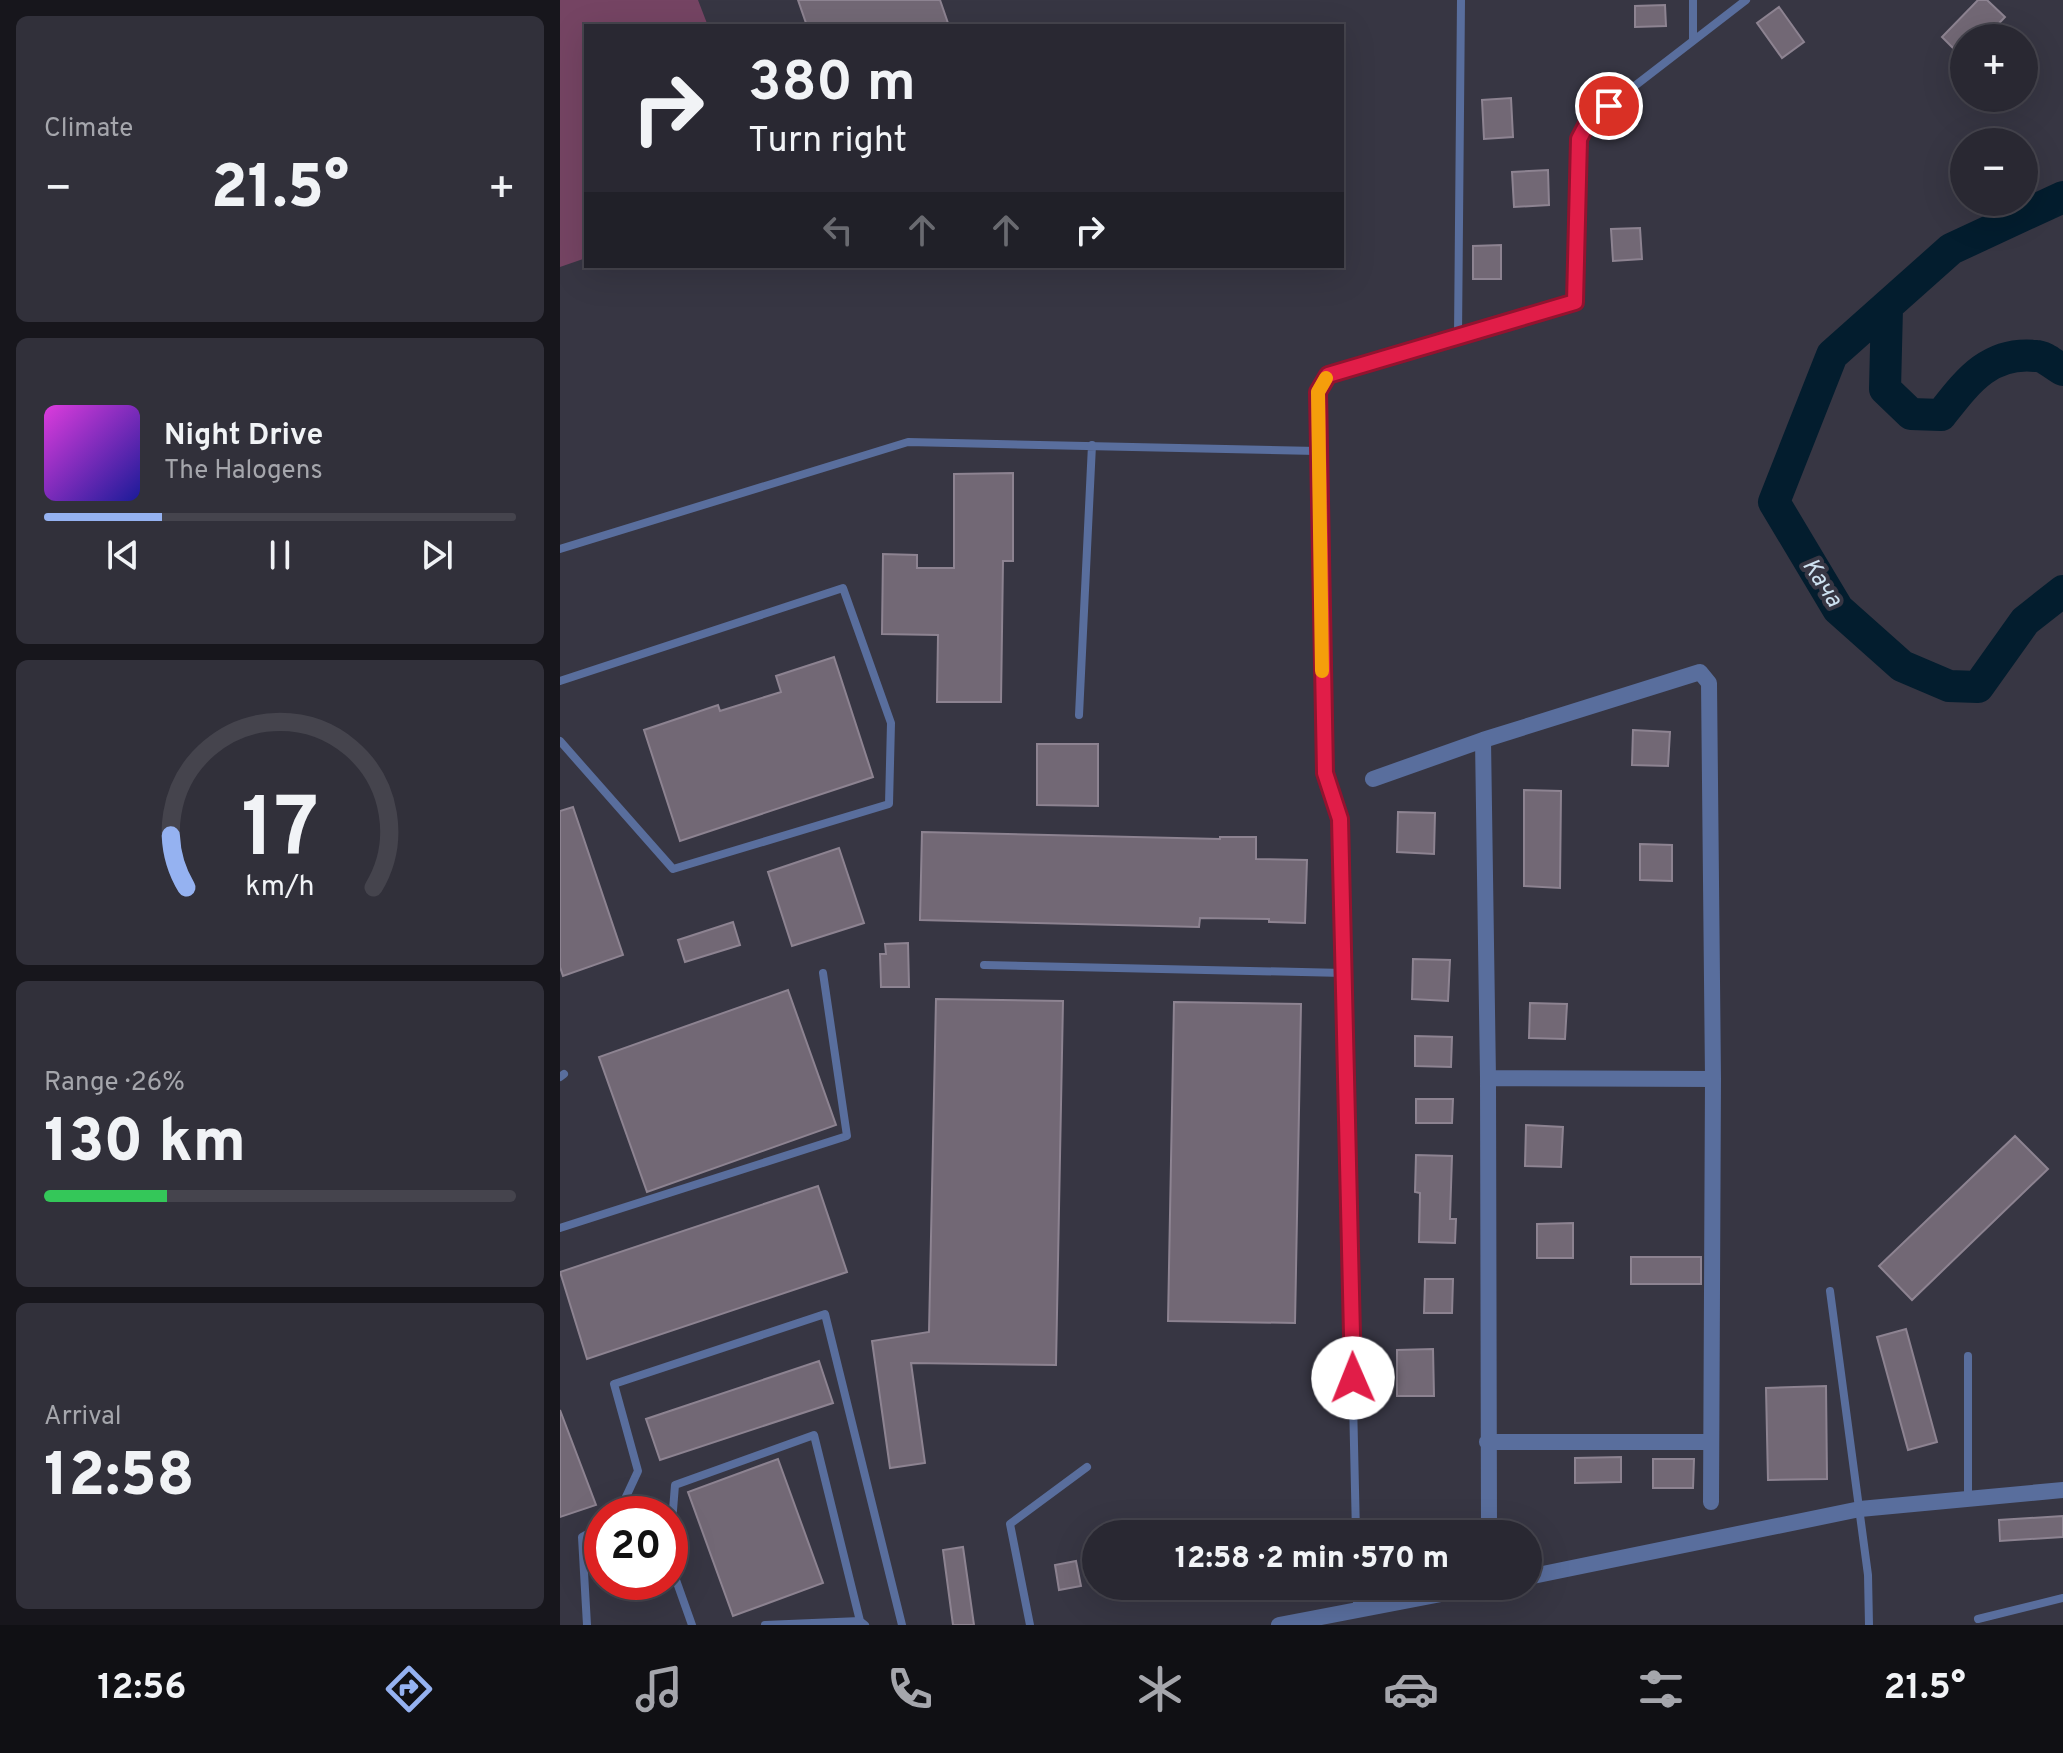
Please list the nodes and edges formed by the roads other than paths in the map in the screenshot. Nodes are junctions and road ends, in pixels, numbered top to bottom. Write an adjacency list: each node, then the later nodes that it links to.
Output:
1 (1461, 0): 5 (lane)
2 (1693, 0): 4 (lane)
3 (1746, 0): 4 (lane)
4 (1693, 39): 5 (lane)
5 (1458, 336): 7 (lane)
6 (1092, 445): 7 (lane); 8 (lane); 10 (lane)
7 (1317, 451): 16 (lane)
8 (560, 549)
9 (560, 681): 12 (lane)
10 (1079, 715)
11 (1483, 740): 13 (street); 17 (street); 18 (street)
12 (560, 741)
13 (1373, 779)
14 (984, 965): 16 (lane)
15 (823, 973): 19 (lane)
16 (1344, 973): 31 (lane)
17 (1488, 1078): 18 (street); 22 (street)
18 (1713, 1079): 23 (street)
19 (560, 1228)
20 (1830, 1291): 30 (lane)
21 (1968, 1356): 28 (lane)
22 (1487, 1442): 23 (street); 32 (street)
23 (1710, 1442): 29 (street)
24 (1087, 1467): 48 (lane)
25 (2063, 1490): 28 (street)
26 (626, 1496): 47 (lane)
27 (674, 1496): 43 (lane)
28 (1968, 1498): 30 (street)
29 (1711, 1502)
30 (1860, 1509): 35 (street); 50 (lane)
31 (1356, 1520)
32 (1489, 1520)
33 (584, 1536): 34 (lane)
34 (584, 1572)
35 (1542, 1574)
36 (2063, 1598): 42 (lane)
37 (586, 1600): 44 (lane)
38 (683, 1600): 45 (lane)
39 (1357, 1600): 41 (lane)
40 (1410, 1600): 41 (street)
41 (1357, 1610): 49 (street)
42 (1978, 1619)
43 (862, 1623): 46 (lane)
44 (587, 1625)
45 (692, 1625)
46 (765, 1625)
47 (902, 1625)
48 (1030, 1625)
49 (1282, 1625)
50 (1869, 1625)

